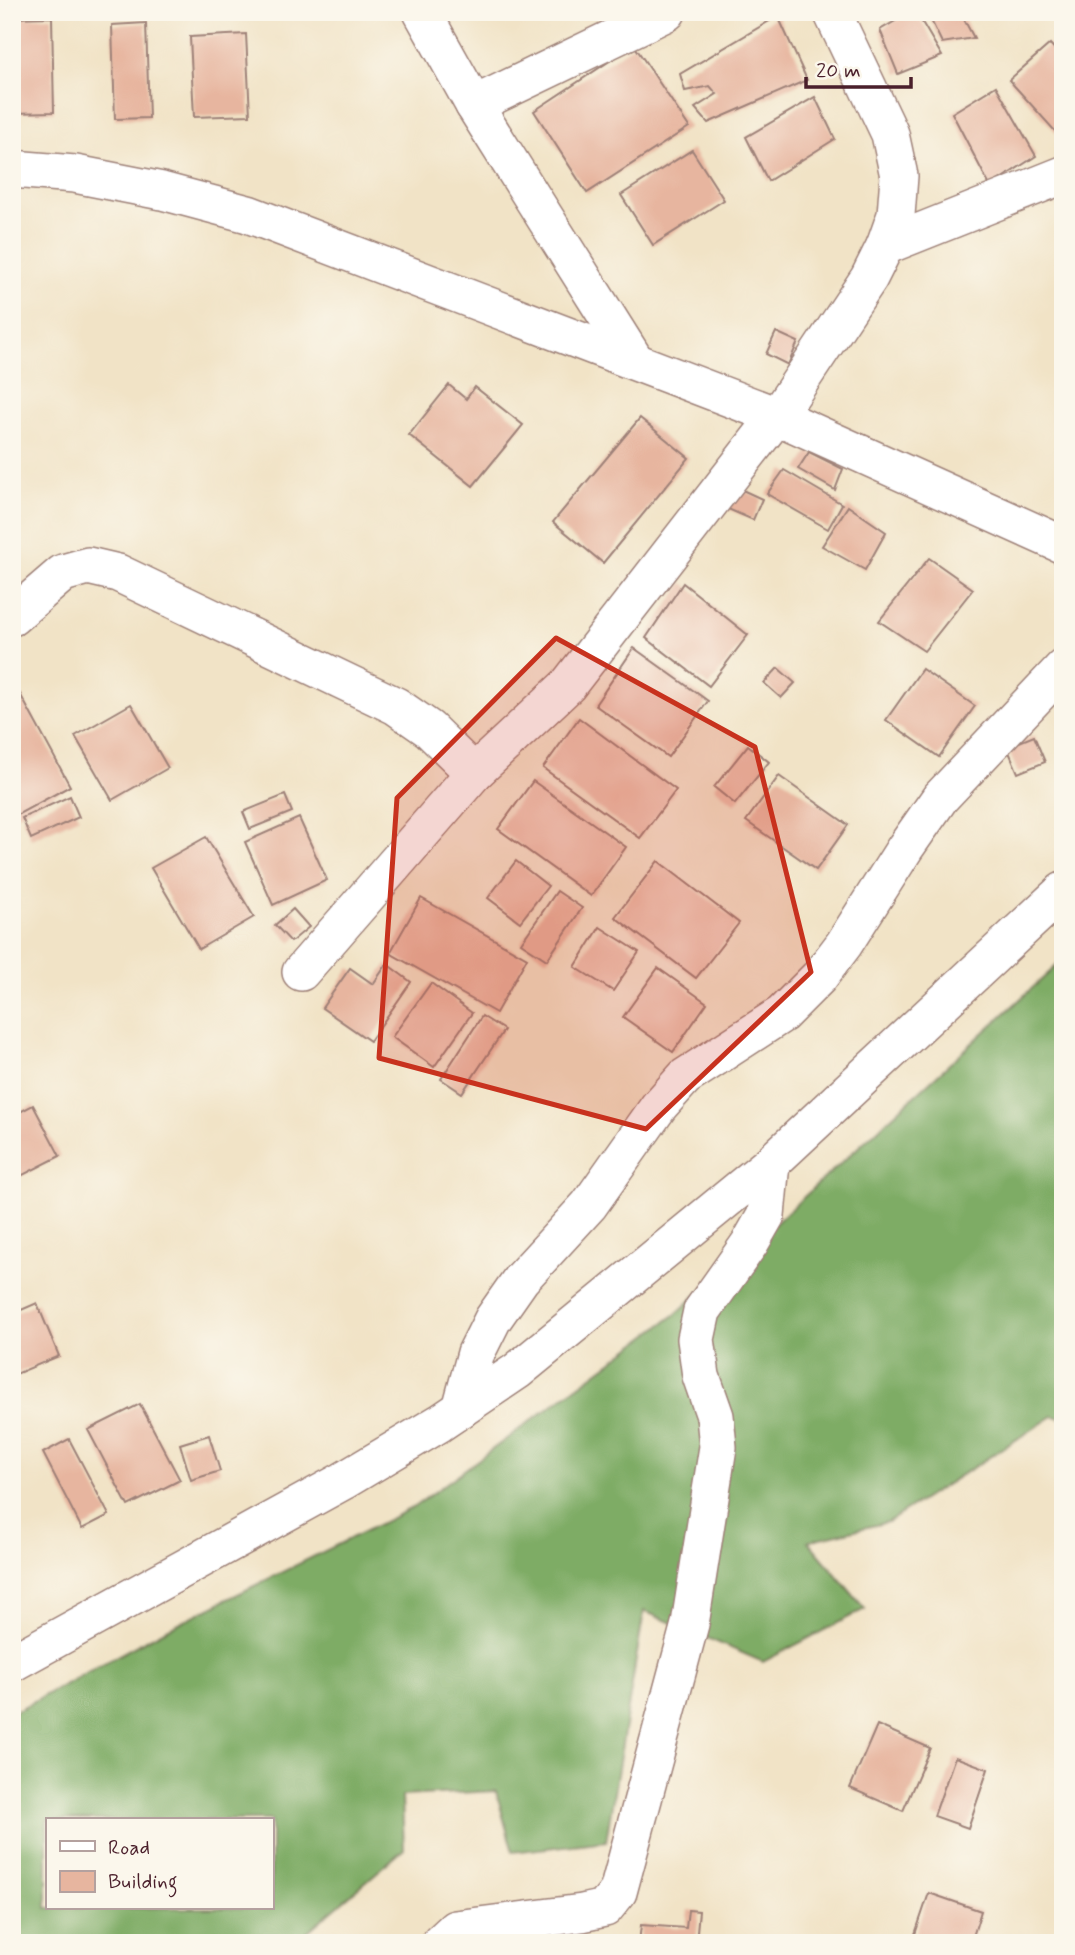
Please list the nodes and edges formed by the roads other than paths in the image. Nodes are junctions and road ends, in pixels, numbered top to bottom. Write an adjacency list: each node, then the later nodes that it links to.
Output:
1 (422, 12): 4 (street)
2 (667, 12): 4 (street)
3 (832, 12): 7 (street)
4 (474, 105): 8 (street)
5 (12, 169): 8 (street)
6 (1063, 175): 7 (street)
7 (885, 246): 9 (street)
8 (634, 359): 9 (street)
9 (777, 416): 10 (street); 13 (street)
10 (1063, 545)
11 (12, 617): 13 (street)
12 (1063, 668): 17 (street)
13 (474, 773): 15 (street)
14 (1063, 891): 16 (street)
15 (301, 972)
16 (771, 1163): 17 (street); 19 (street)
17 (461, 1409): 18 (street)
18 (12, 1663)
19 (440, 1943)

